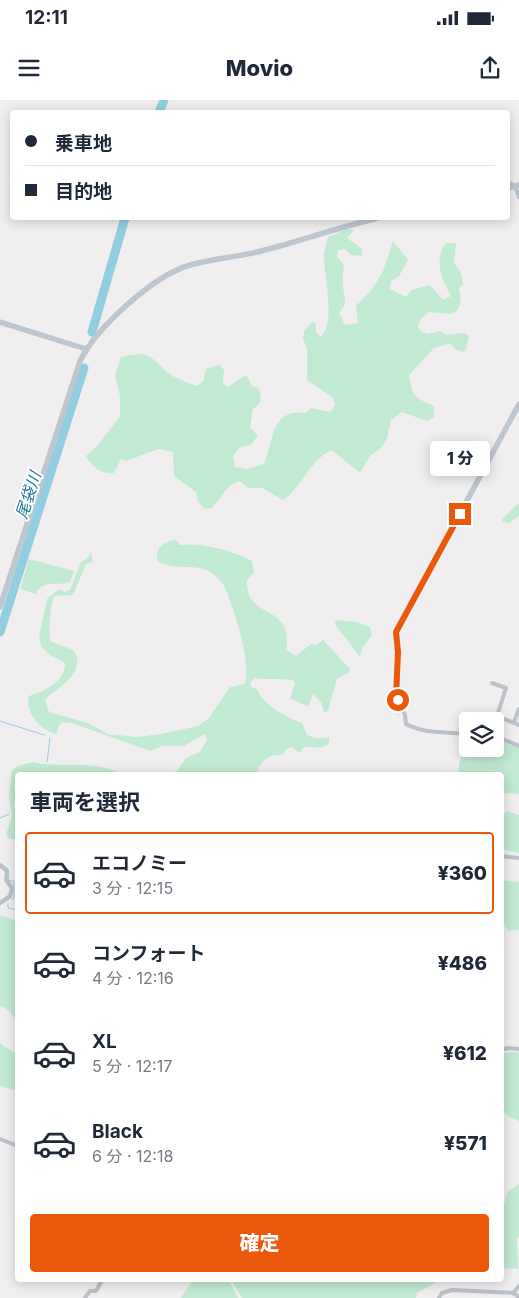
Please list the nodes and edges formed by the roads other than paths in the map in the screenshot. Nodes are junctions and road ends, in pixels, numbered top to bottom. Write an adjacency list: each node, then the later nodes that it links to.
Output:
1 (517, 186): 2 (street)
2 (519, 197)
3 (371, 220): 5 (street)
4 (0, 322): 5 (street)
5 (86, 349): 8 (street)
6 (519, 404): 7 (street)
7 (450, 532): 15 (street)
8 (0, 607)
9 (492, 683): 11 (street)
10 (519, 709): 13 (street)
11 (498, 712)
12 (504, 718): 13 (street)
13 (514, 722): 14 (street)
14 (519, 724)
15 (459, 733)
16 (504, 740): 17 (street)
17 (519, 746)
18 (504, 856): 19 (street)
19 (519, 858)
20 (0, 865): 21 (street)
21 (0, 903)
22 (504, 1049): 23 (street)
23 (519, 1049)
24 (0, 1139): 25 (street)
25 (15, 1145)
26 (101, 1282): 30 (street)
27 (519, 1286): 28 (street)
28 (513, 1293): 29 (street); 31 (street)
29 (519, 1296)
30 (84, 1298)
31 (439, 1298)

